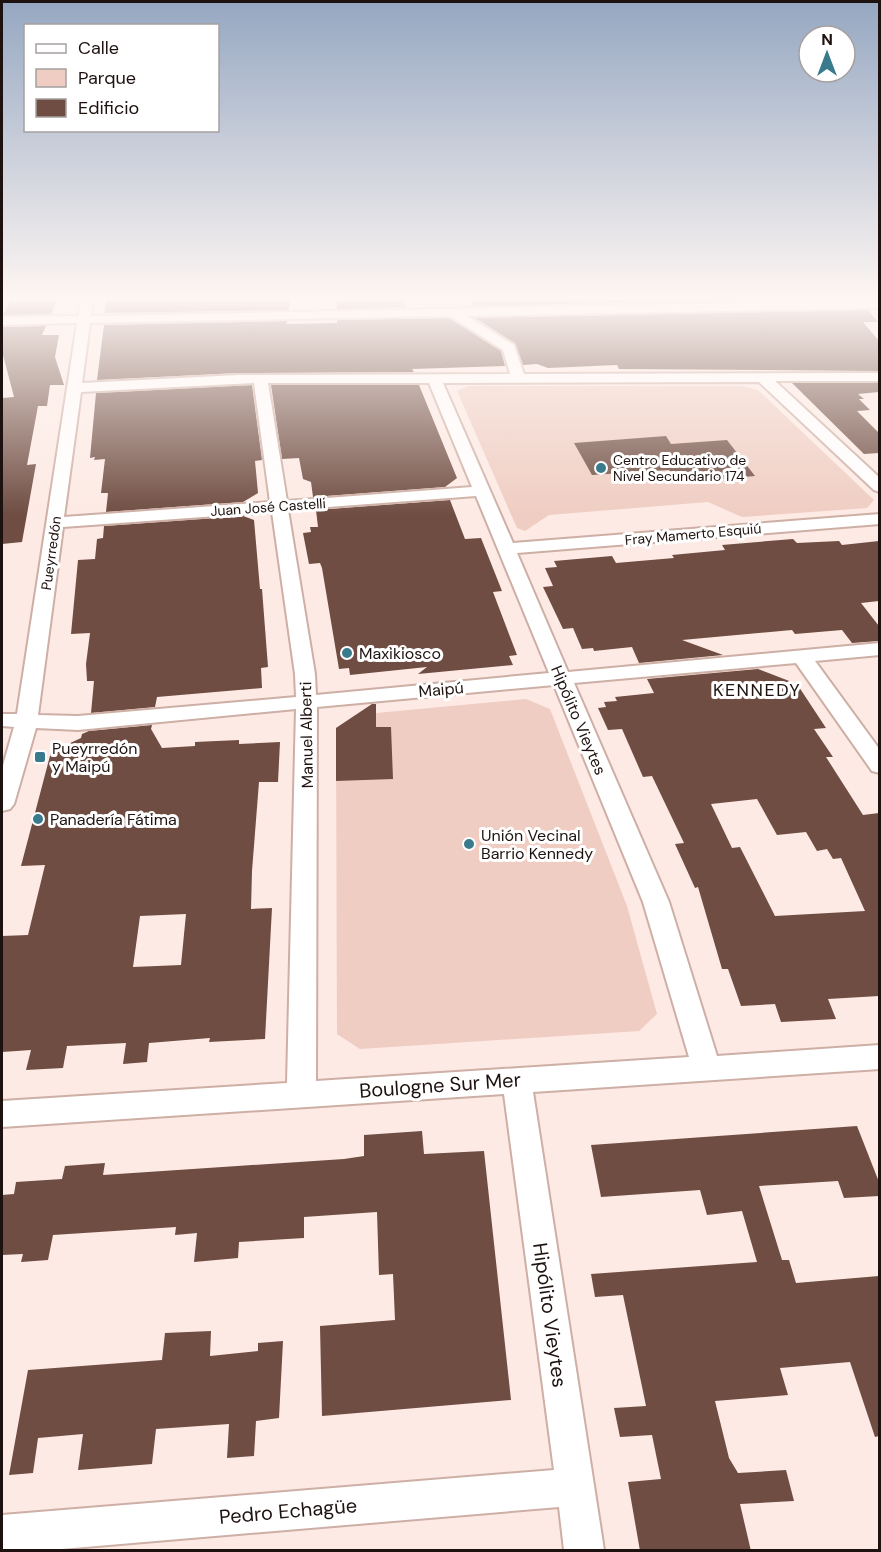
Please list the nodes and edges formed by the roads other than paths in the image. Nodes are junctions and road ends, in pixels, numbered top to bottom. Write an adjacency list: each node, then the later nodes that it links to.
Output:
1 (76, 370): 8 (street, Pueyrredón)
2 (516, 370): 6 (street)
3 (762, 377): 4 (street); 6 (street); 9 (street)
4 (879, 377)
5 (434, 378): 6 (street); 7 (street); 10 (street, Hipólito Vieytes)
6 (518, 378)
7 (260, 379): 8 (street); 11 (street, Manuel Alberti)
8 (73, 388): 13 (street, Pueyrredón)
9 (879, 487)
10 (482, 491): 11 (street, Juan José Castelli); 14 (street, Hipólito Vieytes)
11 (279, 506): 13 (street, Juan José Castelli); 18 (street, Manuel Alberti)
12 (879, 519): 14 (street, Fray Mamerto Esquiú)
13 (55, 523): 20 (street, Pueyrredón)
14 (506, 549): 17 (street, Hipólito Vieytes)
15 (879, 649): 16 (street, Maipú)
16 (801, 656): 17 (street, Maipú); 21 (street)
17 (561, 678): 18 (street, Maipú); 24 (street, Hipólito Vieytes)
18 (307, 702): 20 (street, Maipú); 26 (street, Manuel Alberti)
19 (2, 720): 20 (street, Maipú)
20 (27, 721): 22 (street, Pueyrredón)
21 (879, 766)
22 (2, 804)
23 (878, 1062): 24 (street, Boulogne Sur Mer)
24 (706, 1068): 25 (street, Boulogne Sur Mer)
25 (517, 1080): 26 (street, Boulogne Sur Mer); 28 (street, Hipólito Vieytes)
26 (301, 1095): 27 (street, Boulogne Sur Mer)
27 (2, 1114)
28 (575, 1487): 29 (street, Pedro Echagüe); 30 (street, Hipólito Vieytes)
29 (2, 1535)
30 (584, 1551)

